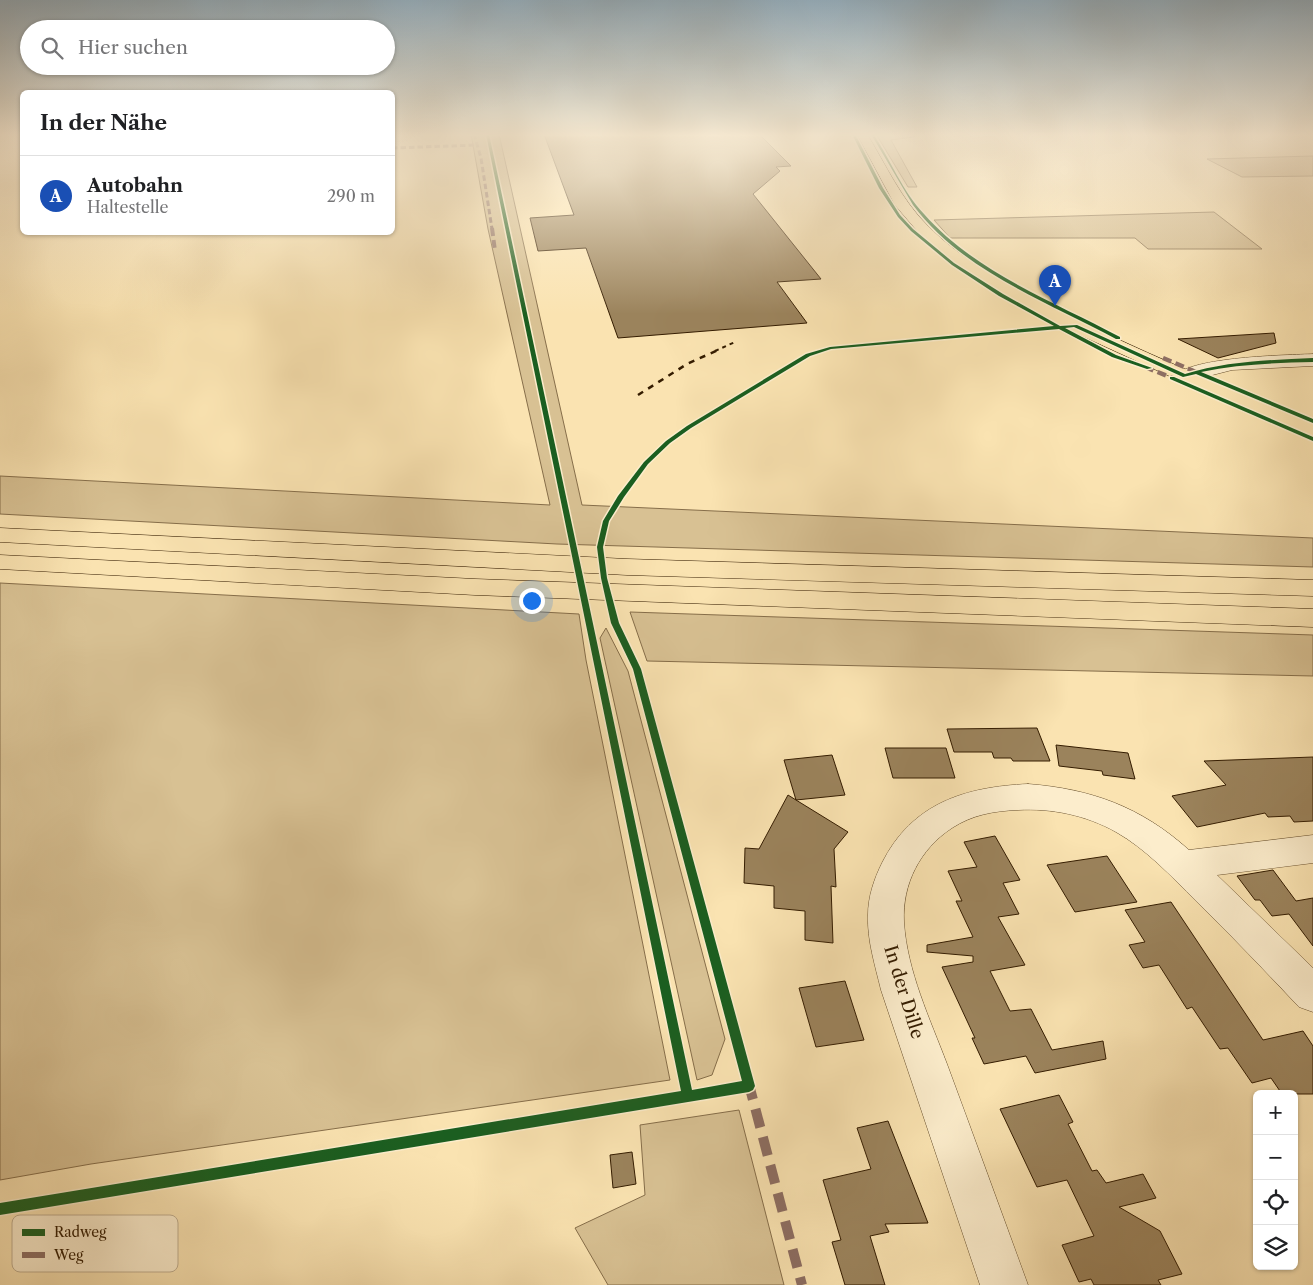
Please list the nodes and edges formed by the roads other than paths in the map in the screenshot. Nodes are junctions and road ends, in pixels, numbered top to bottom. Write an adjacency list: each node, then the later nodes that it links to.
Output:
1 (896, 194): 3 (main road)
2 (1313, 360): 3 (street)
3 (1185, 376): 4 (main road)
4 (1313, 430)
5 (0, 535): 7 (main road)
6 (0, 562): 8 (main road)
7 (1313, 588)
8 (1313, 618)
9 (1313, 849): 10 (street)
10 (1183, 865): 11 (street, In der Dille); 12 (street, In der Dille)
11 (1313, 994)
12 (1004, 1285)

